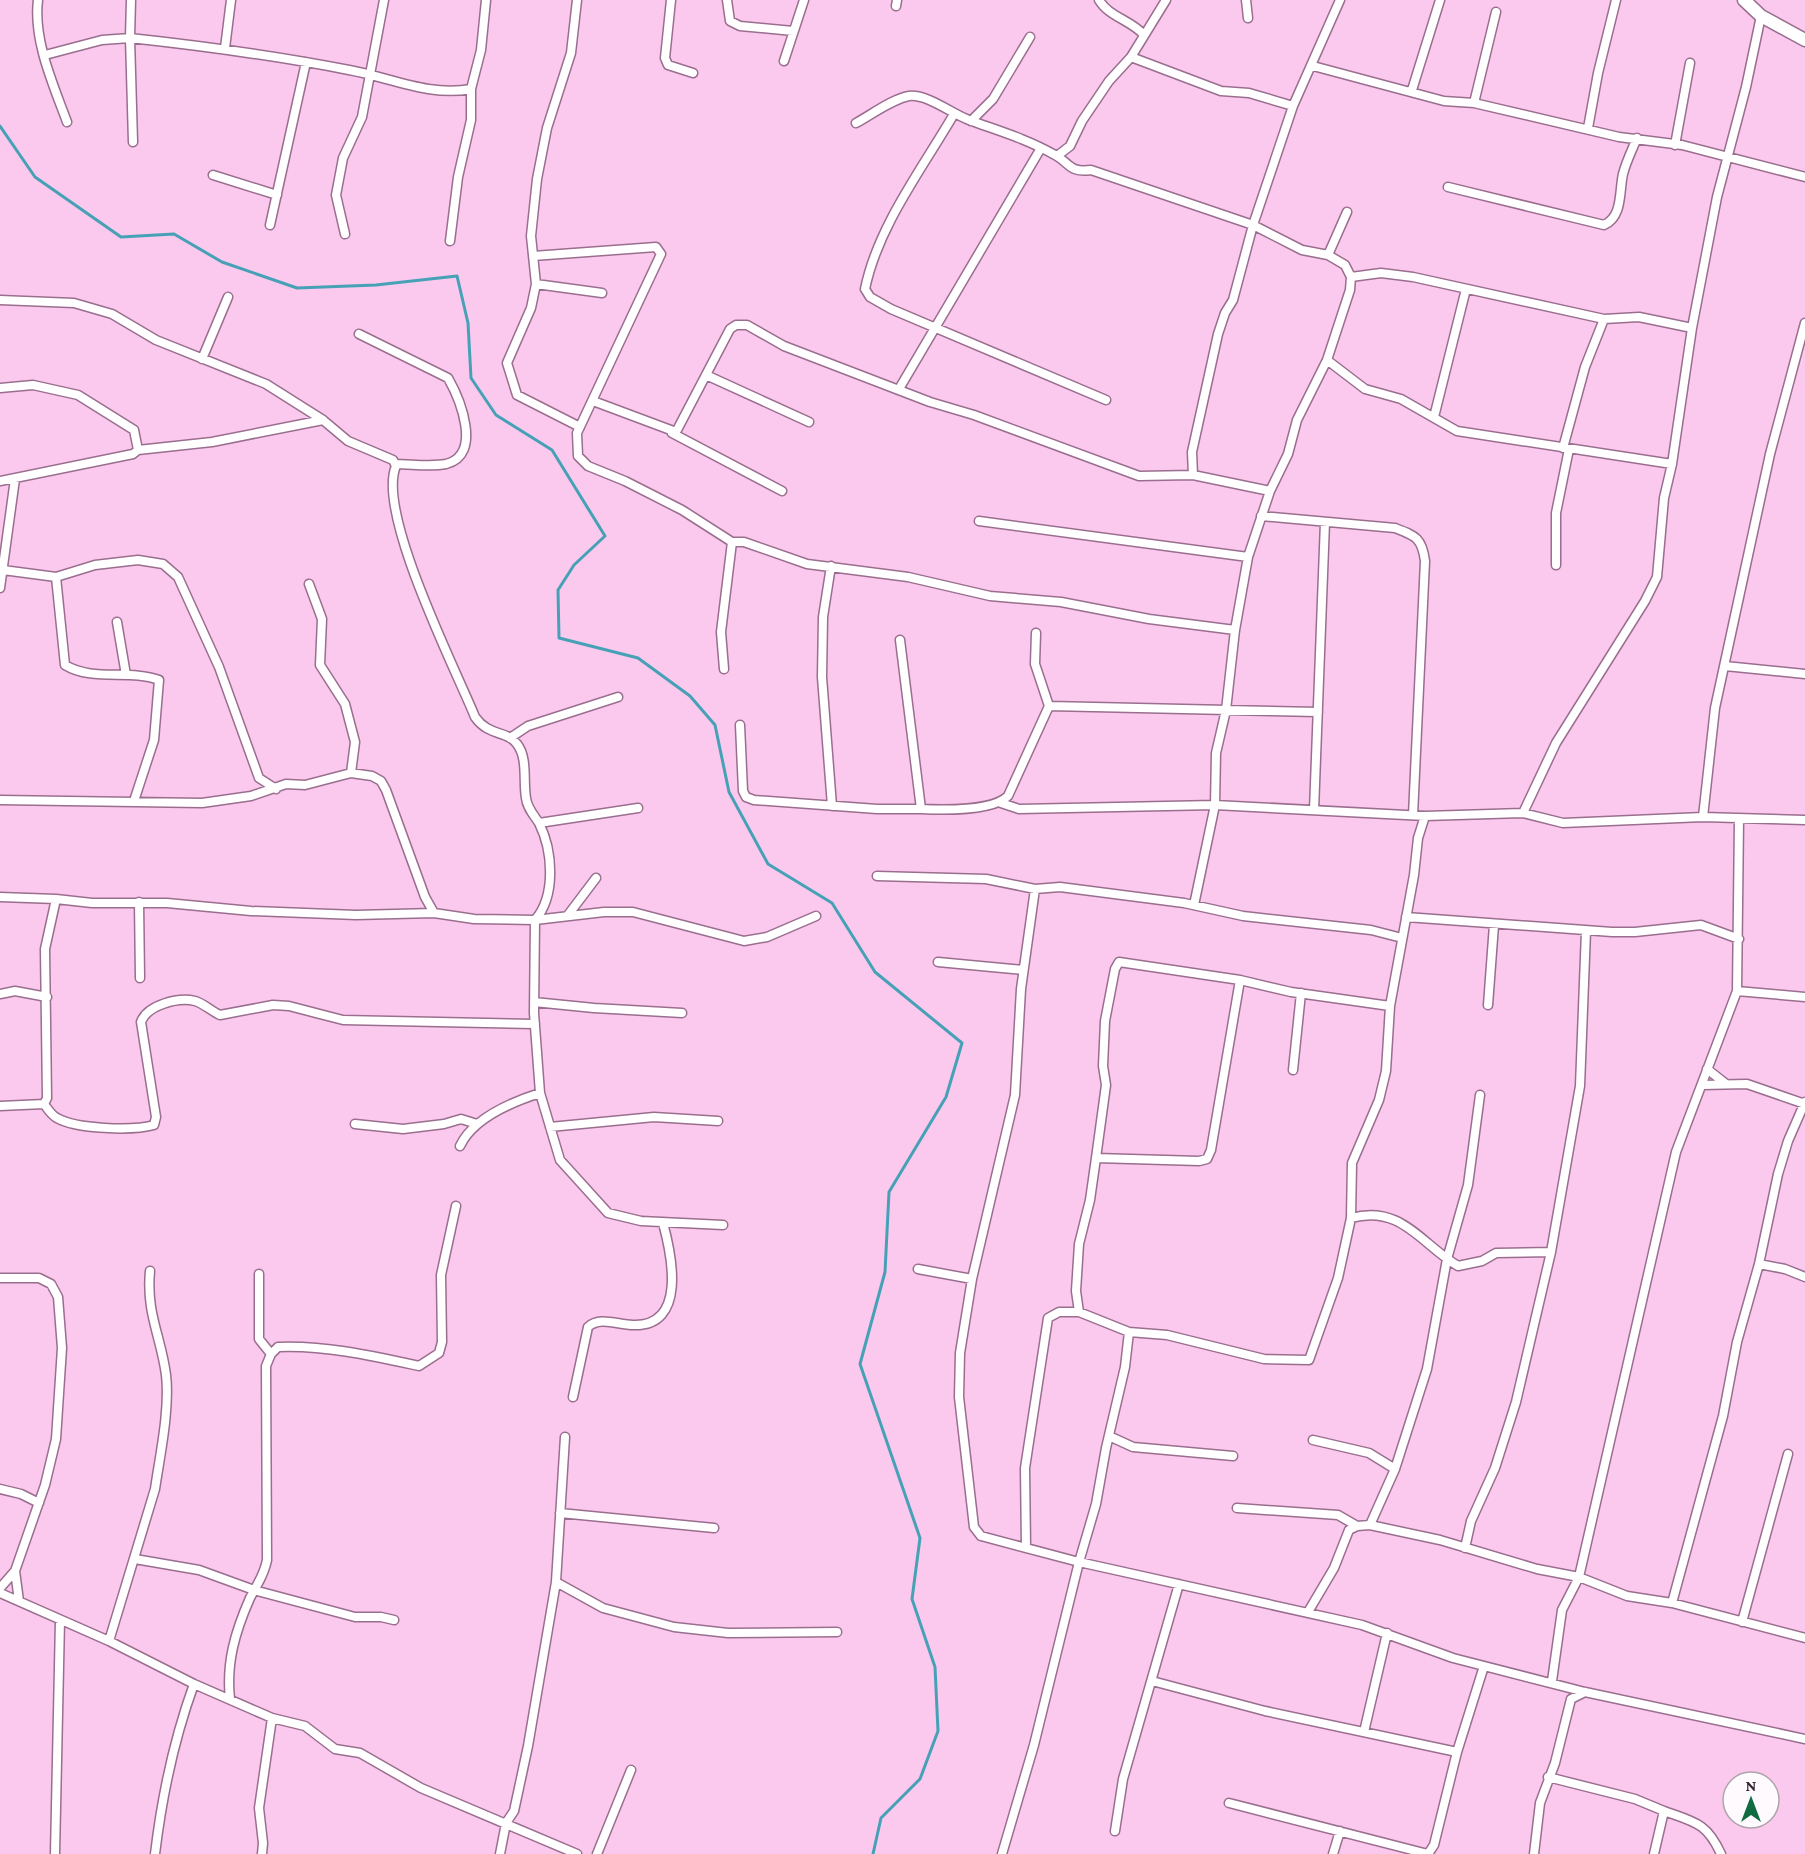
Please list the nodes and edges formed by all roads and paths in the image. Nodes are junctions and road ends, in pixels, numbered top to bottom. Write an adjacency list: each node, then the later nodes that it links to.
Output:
1 (38, 0): 26 (street)
2 (131, 0): 23 (street)
3 (231, 0): 25 (street)
4 (384, 0): 32 (street)
5 (486, 0): 34 (street)
6 (577, 0): 59 (street)
7 (671, 0): 33 (street)
8 (727, 0): 20 (street)
9 (804, 0): 20 (street)
10 (1099, 0): 21 (street)
11 (1166, 0): 21 (street)
12 (1245, 0): 19 (street)
13 (1340, 0): 31 (street)
14 (1440, 0): 35 (street)
15 (1616, 0): 42 (street)
16 (1744, 0): 18 (street)
17 (1496, 12): 36 (street)
18 (1761, 16): 24 (street); 48 (street)
19 (1248, 18)
20 (794, 31): 28 (street)
21 (1144, 35): 27 (street)
22 (1030, 37): 39 (street)
23 (130, 38): 25 (street); 26 (street); 44 (street)
24 (1805, 40)
25 (225, 48): 29 (street)
26 (45, 55): 40 (street)
27 (1131, 57): 37 (street); 47 (street)
28 (784, 61)
29 (306, 62): 32 (street); 52 (street)
30 (1690, 63): 45 (street)
31 (1313, 66): 35 (street); 37 (street)
32 (369, 73): 34 (street); 56 (street)
33 (693, 73)
34 (471, 89): 57 (street)
35 (1412, 90): 36 (street)
36 (1474, 103): 42 (street)
37 (1293, 106): 55 (street)
38 (954, 114): 39 (street); 41 (street); 68 (street)
39 (971, 121): 46 (street)
40 (67, 122)
41 (856, 123)
42 (1588, 128): 43 (street)
43 (1637, 138): 45 (street); 51 (street)
44 (133, 142)
45 (1675, 145): 48 (street)
46 (1041, 148): 47 (street); 68 (street)
47 (1057, 156): 55 (street)
48 (1727, 159): 50 (street); 69 (street)
49 (213, 175): 52 (street)
50 (1805, 177)
51 (1448, 187)
52 (277, 195): 54 (street)
53 (1347, 212): 58 (street)
54 (270, 225)
55 (1252, 225): 58 (street); 89 (street)
56 (345, 234)
57 (450, 241)
58 (1328, 255): 60 (street)
59 (533, 256): 61 (street); 79 (street)
60 (1351, 277): 62 (street); 74 (street)
61 (536, 284): 63 (street); 83 (street)
62 (1466, 289): 66 (street); 80 (street)
63 (602, 293)
64 (228, 297): 72 (street)
65 (0, 300): 72 (street)
66 (1604, 319): 69 (street); 85 (street)
67 (1805, 323): 71 (street)
68 (936, 327): 77 (street); 78 (street)
69 (1692, 328): 88 (street)
70 (359, 334): 87 (street)
71 (1796, 351): 73 (street); 109 (street)
72 (202, 358): 81 (street)
73 (1805, 359)
74 (1327, 360): 80 (street); 93 (street)
75 (706, 375): 77 (street); 82 (street); 84 (street)
76 (0, 388): 86 (street)
77 (899, 389): 89 (street)
78 (1107, 400)
79 (593, 401): 83 (street); 84 (street)
80 (1434, 417): 85 (street)
81 (323, 420): 86 (street); 87 (street)
82 (808, 422)
83 (580, 427): 97 (street)
84 (672, 433): 92 (street)
85 (1566, 448): 88 (street); 99 (street)
86 (138, 450): 90 (street)
87 (395, 464): 118 (street)
88 (1672, 464): 129 (street)
89 (1192, 475): 93 (street)
90 (15, 479): 91 (street); 101 (street)
91 (0, 481)
92 (782, 491)
93 (1270, 491): 94 (street)
94 (1261, 516): 96 (street); 98 (street)
95 (979, 521): 98 (street)
96 (1325, 522): 116 (street); 130 (street)
97 (732, 542): 100 (street); 110 (street)
98 (1248, 558): 106 (street)
99 (1556, 565)
100 (831, 566): 106 (street); 125 (street)
101 (3, 570): 102 (street); 104 (street)
102 (56, 577): 112 (street); 120 (street)
103 (309, 584): 119 (street)
104 (0, 588)
105 (117, 622): 112 (street)
106 (1235, 630): 115 (street)
107 (1036, 633): 114 (street)
108 (900, 640): 127 (street)
109 (1725, 666): 111 (street); 132 (street)
110 (724, 669)
111 (1805, 674)
112 (126, 675): 122 (street)
113 (618, 697): 118 (street)
114 (1049, 706): 115 (street); 123 (street)
115 (1226, 710): 116 (street); 124 (street)
116 (1318, 712): 128 (street)
117 (740, 725): 125 (street)
118 (510, 738): 135 (street)
119 (351, 773): 120 (street); 143 (street)
120 (276, 789): 122 (street)
121 (0, 800): 122 (street)
122 (134, 801)
123 (1001, 803): 124 (street); 127 (street)
124 (1215, 805): 128 (street); 142 (street)
125 (832, 806): 127 (street)
126 (638, 808): 135 (street)
127 (921, 809)
128 (1314, 810): 130 (street)
129 (1523, 813): 131 (street); 132 (street)
130 (1413, 815): 131 (street)
131 (1425, 816): 146 (street)
132 (1703, 817): 133 (street)
133 (1739, 819): 134 (street); 151 (street)
134 (1805, 820)
135 (539, 824): 147 (street)
136 (877, 876): 138 (street)
137 (596, 878): 144 (street)
138 (1035, 889): 142 (street); 153 (street)
139 (0, 897): 140 (street)
140 (56, 898): 141 (street); 159 (street)
141 (139, 902): 143 (street); 154 (street)
142 (1194, 905): 150 (street)
143 (434, 912): 147 (street)
144 (568, 915): 145 (street); 147 (street)
145 (816, 916)
146 (1406, 917): 148 (street); 150 (street)
147 (535, 920): 161 (street)
148 (1494, 925): 149 (street); 162 (street)
149 (1586, 931): 151 (street); 185 (street)
150 (1402, 938): 163 (street)
151 (1739, 939): 156 (street)
152 (938, 962): 153 (street)
153 (1023, 970): 193 (street)
154 (140, 978)
155 (1240, 980): 157 (street); 180 (street); 180 (street)
156 (1737, 991): 160 (street); 166 (street)
157 (1301, 993): 163 (street); 167 (street)
158 (0, 994): 159 (street)
159 (47, 997): 173 (street)
160 (1805, 997)
161 (534, 1002): 164 (street); 165 (street)
162 (1488, 1005)
163 (1390, 1006): 182 (street)
164 (682, 1013)
165 (535, 1024): 170 (street); 173 (street)
166 (1707, 1069): 168 (street); 169 (street)
167 (1293, 1070)
168 (1702, 1084): 169 (street); 216 (street)
169 (1726, 1084): 172 (street)
170 (540, 1093): 177 (street); 178 (street)
171 (1480, 1095): 186 (street)
172 (1805, 1103): 187 (street)
173 (44, 1104): 174 (street)
174 (0, 1106)
175 (718, 1121): 178 (street)
176 (355, 1124): 177 (street)
177 (477, 1124): 179 (street)
178 (550, 1127): 183 (street)
179 (460, 1146)
180 (1096, 1158): 194 (street)
181 (456, 1206): 196 (street)
182 (1351, 1218): 186 (street); 195 (street)
183 (663, 1223): 184 (street); 197 (street)
184 (723, 1225)
185 (1551, 1252): 186 (street); 212 (street)
186 (1447, 1259): 203 (street)
187 (1759, 1263): 191 (street); 222 (street)
188 (918, 1269): 193 (street)
189 (150, 1271): 213 (street)
190 (259, 1274): 196 (street)
191 (1805, 1277)
192 (0, 1278): 205 (street)
193 (972, 1279): 211 (street)
194 (1079, 1312): 195 (street); 211 (street)
195 (1129, 1332): 198 (street)
196 (270, 1354): 219 (street)
197 (573, 1397)
198 (1108, 1436): 202 (street); 214 (street)
199 (565, 1437): 207 (street)
200 (1313, 1440): 203 (street)
201 (1788, 1454): 226 (street)
202 (1233, 1456)
203 (1395, 1469): 208 (street)
204 (0, 1489): 205 (street)
205 (39, 1503): 215 (street)
206 (1237, 1508): 209 (street)
207 (560, 1512): 210 (street); 217 (street)
208 (1370, 1525): 209 (street); 212 (street)
209 (1357, 1526): 223 (street)
210 (714, 1528)
211 (1026, 1548): 214 (street)
212 (1465, 1548): 216 (street)
213 (135, 1558): 219 (street); 230 (street)
214 (1079, 1562): 218 (street); 254 (street)
215 (15, 1571): 220 (street); 221 (street)
216 (1579, 1577): 222 (street); 233 (street)
217 (556, 1582): 227 (street); 245 (street)
218 (1179, 1584): 223 (street); 232 (street)
219 (254, 1590): 225 (street); 236 (street)
220 (0, 1591): 221 (street)
221 (19, 1601): 224 (street)
222 (1672, 1603): 226 (street)
223 (1308, 1612): 228 (street)
224 (60, 1620): 230 (street); 248 (street)
225 (394, 1620)
226 (1742, 1622): 229 (street)
227 (837, 1632)
228 (1387, 1633): 231 (street); 238 (street)
229 (1805, 1638)
230 (109, 1641): 234 (street)
231 (1484, 1666): 233 (street); 240 (street)
232 (1152, 1681): 238 (street); 246 (street)
233 (1552, 1681): 235 (street)
234 (194, 1684): 236 (street); 249 (street)
235 (1585, 1692): 239 (street); 242 (street)
236 (230, 1699): 237 (street)
237 (272, 1718): 245 (street); 250 (street)
238 (1364, 1732): 240 (street)
239 (1805, 1739)
240 (1457, 1752): 256 (street)
241 (631, 1770): 253 (street)
242 (1548, 1777): 244 (street); 257 (street)
243 (1229, 1803): 247 (street)
244 (1664, 1811): 258 (street); 259 (street)
245 (506, 1823): 251 (street); 252 (street)
246 (1115, 1831)
247 (1340, 1831): 255 (street); 256 (street)
248 (55, 1854)
249 (155, 1854)
250 (262, 1854)
251 (500, 1854)
252 (577, 1854)
253 (597, 1854)
254 (1002, 1854)
255 (1334, 1854)
256 (1428, 1854)
257 (1534, 1854)
258 (1654, 1854)
259 (1720, 1854)

